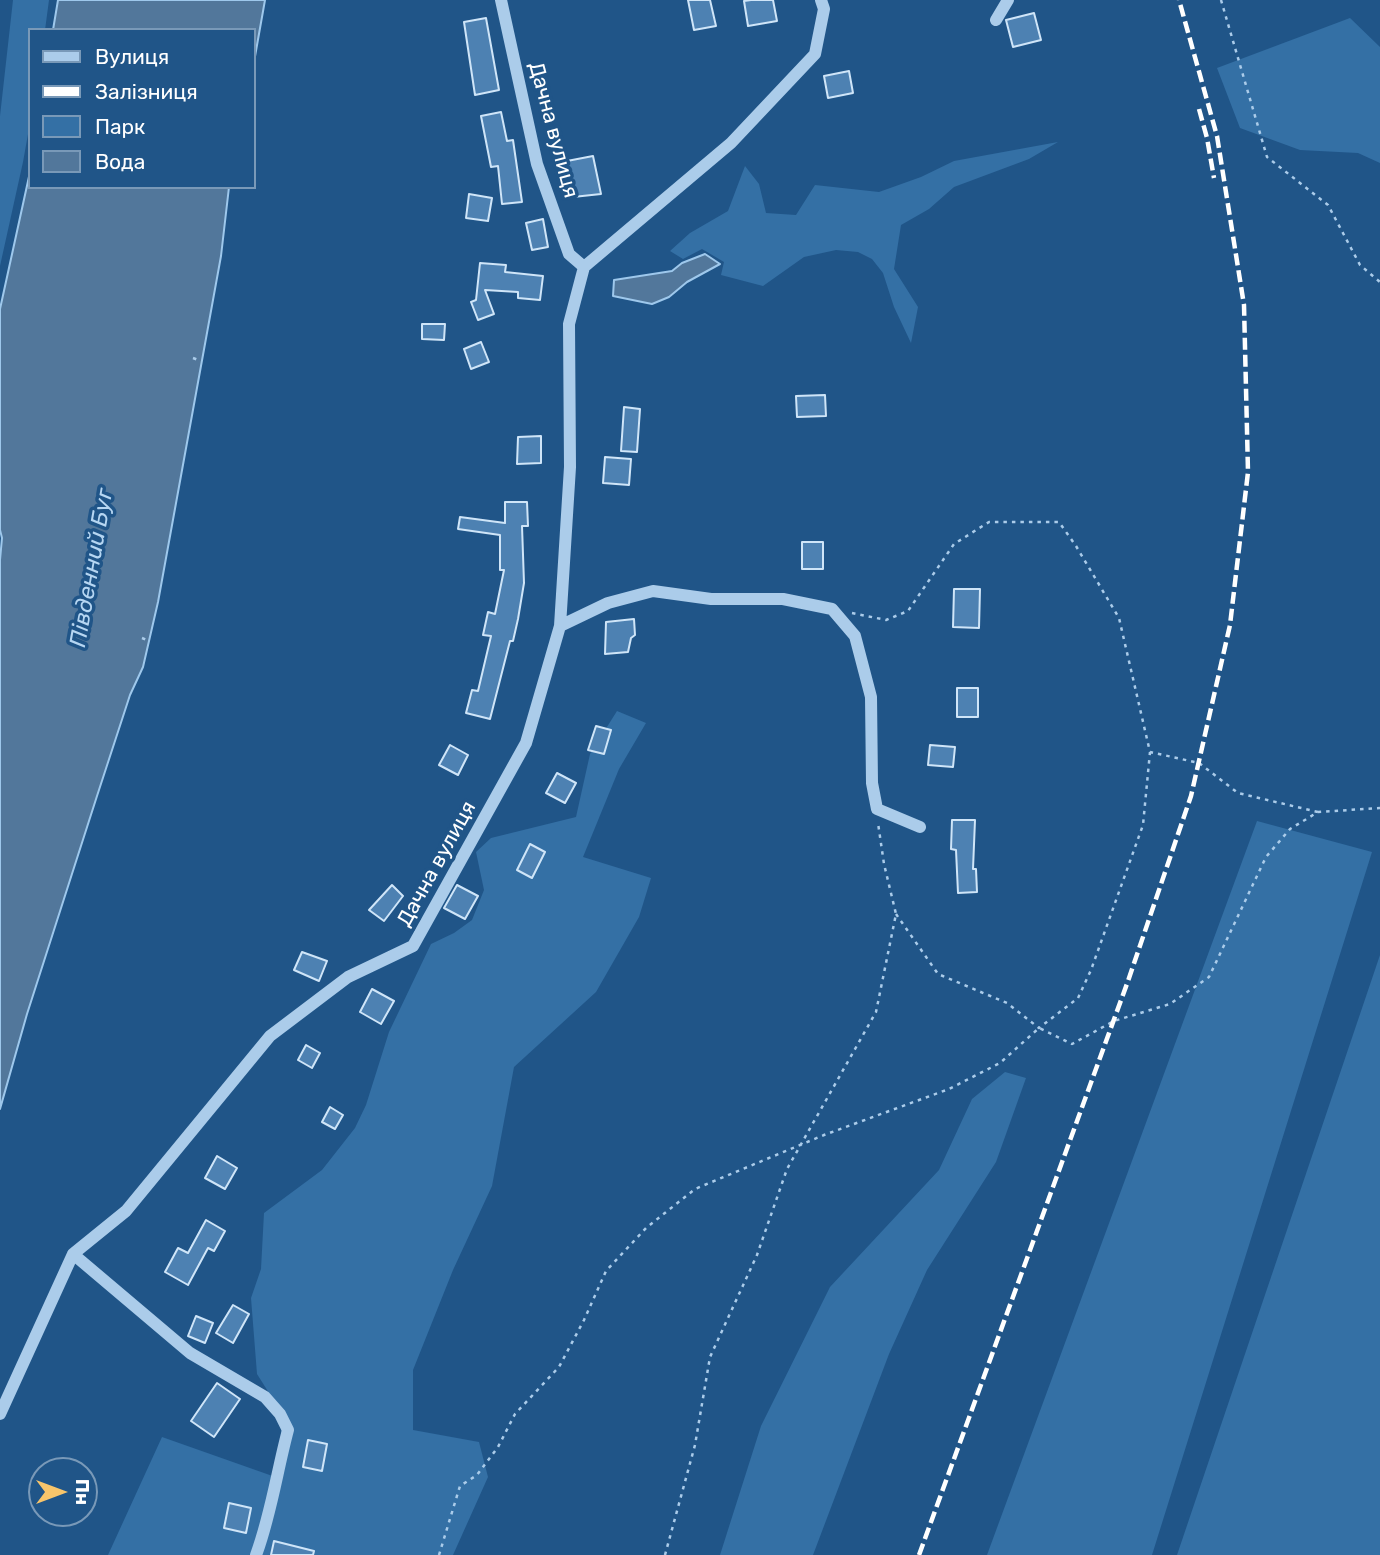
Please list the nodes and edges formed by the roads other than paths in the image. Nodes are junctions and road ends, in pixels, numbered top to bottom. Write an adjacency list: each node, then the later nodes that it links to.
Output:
1 (501, 0): 5 (street, Дачна вулиця)
2 (821, 0): 5 (street)
3 (1008, 0): 4 (street)
4 (996, 20)
5 (584, 267): 6 (street, Дачна вулиця)
6 (560, 625): 7 (street); 8 (street, Дачна вулиця)
7 (919, 827)
8 (73, 1254): 9 (street); 10 (street)
9 (0, 1414)
10 (256, 1555)

